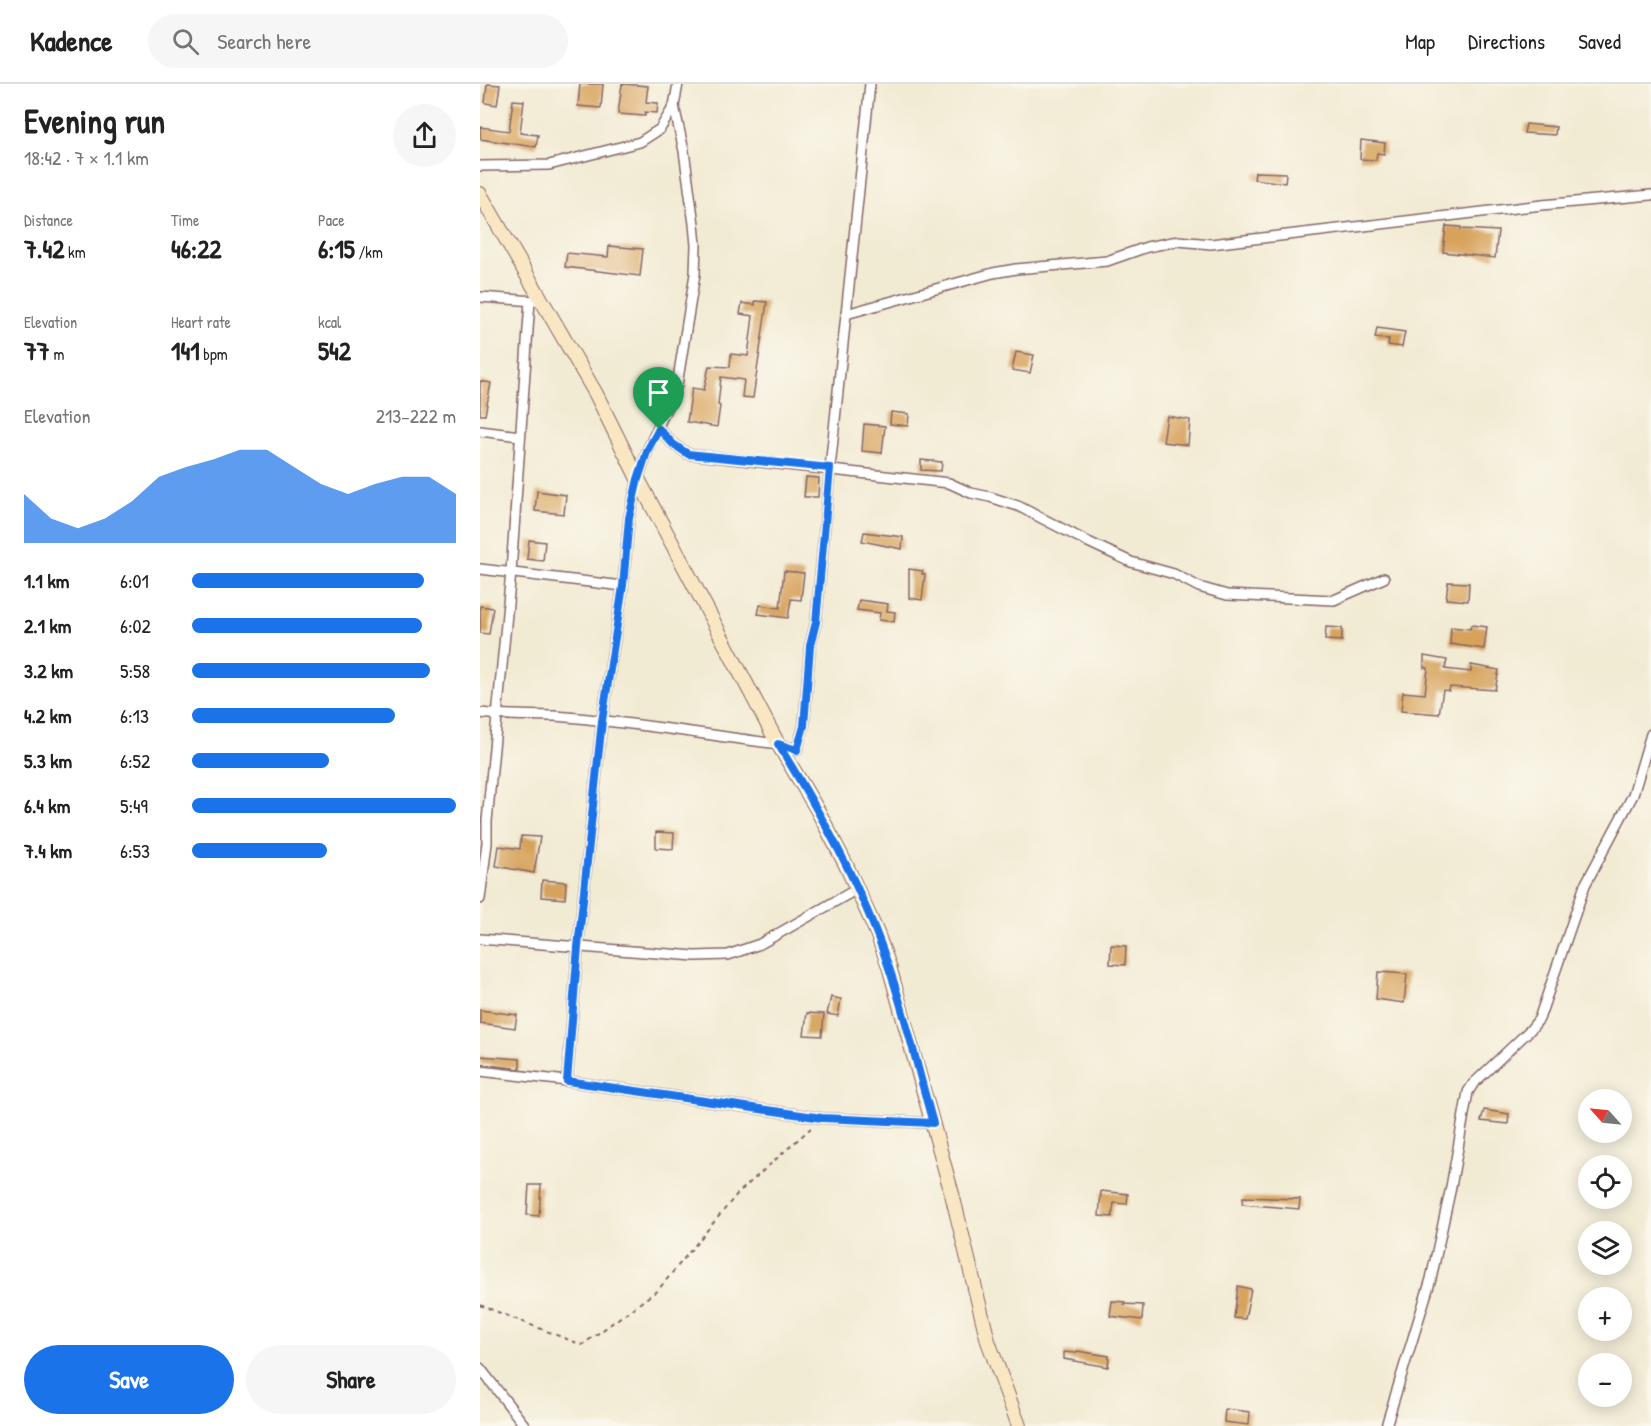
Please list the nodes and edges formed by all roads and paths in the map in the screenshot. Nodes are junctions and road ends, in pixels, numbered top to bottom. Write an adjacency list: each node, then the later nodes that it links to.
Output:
1 (678, 84): 3 (street)
2 (870, 84): 10 (street)
3 (674, 106): 4 (street); 11 (street)
4 (480, 166)
5 (480, 194): 7 (street)
6 (1651, 195): 10 (street)
7 (485, 208): 9 (street)
8 (480, 297): 9 (street)
9 (536, 301): 13 (street); 15 (street)
10 (846, 314): 14 (street)
11 (659, 429): 14 (street); 15 (street)
12 (480, 431): 13 (street)
13 (520, 436): 17 (street)
14 (830, 468): 18 (street); 24 (street)
15 (638, 479): 19 (street); 24 (street)
16 (480, 568): 17 (street)
17 (511, 572): 19 (street); 21 (street)
18 (1384, 578)
19 (623, 586): 22 (street)
20 (480, 713): 21 (street)
21 (497, 716): 22 (street); 26 (street)
22 (602, 721): 24 (street); 28 (street)
23 (1651, 734): 37 (street)
24 (778, 744): 25 (street)
25 (857, 889): 28 (street); 32 (street)
26 (480, 899)
27 (480, 939): 28 (street)
28 (578, 947): 30 (street)
29 (480, 1071): 30 (street)
30 (567, 1081): 31 (street)
31 (822, 1118): 32 (street); 33 (path)
32 (933, 1123): 36 (street)
33 (480, 1305)
34 (480, 1368): 35 (street)
35 (525, 1426)
36 (1019, 1426)
37 (1386, 1426)

